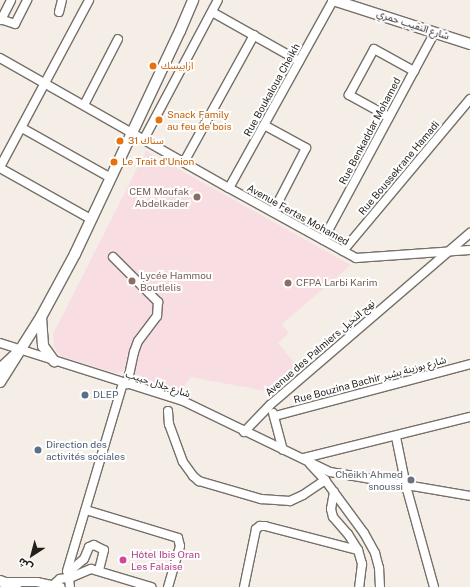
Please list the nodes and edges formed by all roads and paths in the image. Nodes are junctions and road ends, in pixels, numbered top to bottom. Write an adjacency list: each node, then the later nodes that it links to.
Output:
1 (11, 0): 10 (street)
2 (27, 0): 10 (street)
3 (62, 0): 8 (street)
4 (89, 0): 18 (street)
5 (193, 0): 24 (main road)
6 (218, 0): 9 (street)
7 (333, 0): 11 (main road, شارع النقيب حمري); 16 (street, Rue Boukaloua Cheikh)
8 (59, 12)
9 (212, 12): 12 (street); 25 (street)
10 (1, 19)
11 (435, 32): 14 (main road, شارع النقيب حمري); 17 (street, Rue Benkaddar Mohamed)
12 (254, 35): 16 (street); 26 (street)
13 (118, 39): 20 (street)
14 (470, 44)
15 (0, 58): 18 (street, Avenue Fertas Mohamed)
16 (300, 61): 22 (street, Rue Boukaloua Cheikh)
17 (414, 71): 21 (street, Rue Benkaddar Mohamed); 21 (street)
18 (44, 83): 20 (street, Avenue Fertas Mohamed); 23 (street)
19 (470, 99): 35 (street, Rue Boussekrane Hamadi)
20 (84, 105): 24 (street, Avenue Fertas Mohamed)
21 (389, 117): 33 (street, Rue Benkaddar Mohamed)
22 (264, 125): 29 (street, Rue Boukaloua Cheikh); 30 (street)
23 (22, 128): 27 (street); 28 (street)
24 (131, 132): 25 (street, Avenue Fertas Mohamed); 28 (main road)
25 (144, 139): 26 (street, Avenue Fertas Mohamed)
26 (184, 162): 29 (street, Avenue Fertas Mohamed)
27 (0, 168): 31 (street)
28 (111, 178): 31 (main road)
29 (228, 188): 30 (street, Avenue Fertas Mohamed)
30 (273, 212): 33 (street, Avenue Fertas Mohamed)
31 (91, 219): 38 (main road)
32 (470, 233): 36 (street, Avenue des Palmiers نهج النخيل)
33 (323, 240): 35 (street, Avenue Fertas Mohamed)
34 (470, 250): 36 (street, Avenue Fertas Mohamed)
35 (342, 251): 36 (street, Avenue Fertas Mohamed)
36 (448, 252): 46 (street, Avenue des Palmiers نهج النخيل)
37 (113, 257): 45 (street)
38 (41, 317): 40 (main road); 41 (main road)
39 (2, 345): 40 (street, شارع جلال حبيب)
40 (21, 350): 41 (street, شارع جلال حبيب); 43 (main road); 44 (main road)
41 (54, 361): 45 (street, شارع جلال حبيب)
42 (470, 364): 48 (street, Rue Bouzina Bachir شارع بوزينة بشير)
43 (0, 369)
44 (0, 382)
45 (125, 383): 50 (street, شارع جلال حبيب); 58 (street)
46 (270, 405): 48 (street); 50 (street, Avenue des Palmiers نهج النخيل)
47 (168, 411): 54 (street)
48 (275, 416): 52 (street)
49 (470, 417): 51 (street)
50 (244, 432): 52 (street, شارع جلال حبيب)
51 (396, 436): 53 (street); 55 (street)
52 (283, 450): 53 (street, شارع جلال حبيب)
53 (304, 458): 54 (street); 55 (street, شارع جلال حبيب)
54 (325, 480): 56 (street)
55 (406, 486): 57 (street, شارع جلال حبيب); 71 (street)
56 (334, 492): 59 (street); 70 (street)
57 (470, 496)
58 (86, 510): 62 (street); 67 (street)
59 (358, 550): 68 (street); 69 (street)
60 (84, 559): 61 (street); 61 (street); 62 (street)
61 (95, 569): 62 (street); 66 (street)
62 (69, 577): 64 (street)
63 (2, 582): 64 (street); 65 (main road)
64 (57, 586)
65 (16, 587)
66 (151, 587)
67 (168, 587)
68 (244, 587)
69 (359, 587)
70 (380, 587)
71 (434, 587)

